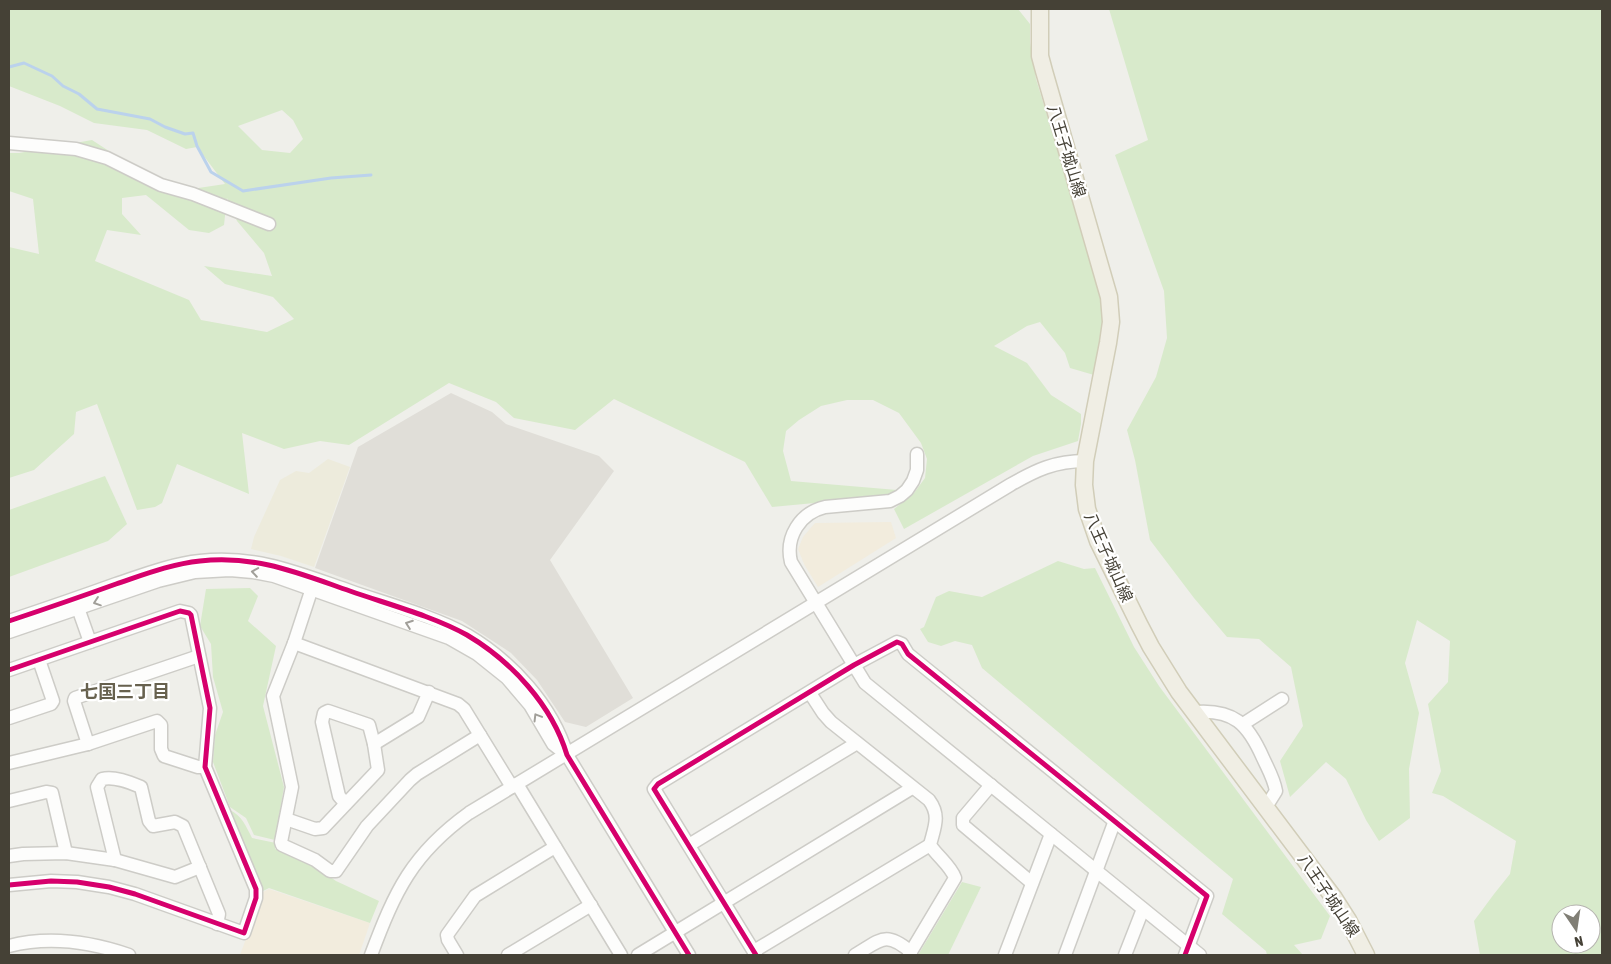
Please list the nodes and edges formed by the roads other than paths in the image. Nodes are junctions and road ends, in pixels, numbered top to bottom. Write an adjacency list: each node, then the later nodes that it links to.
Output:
1 (1040, 9): 5 (main road, 八王子城山線)
2 (9, 143): 3 (street)
3 (269, 224)
4 (917, 454): 7 (street)
5 (1085, 461): 7 (street); 20 (main road, 八王子城山線)
6 (313, 584): 8 (street, one-way to 8); 9 (street); 12 (street); 27 (street)
7 (816, 602): 15 (street); 27 (street)
8 (78, 608): 10 (street); 11 (street)
9 (9, 622)
10 (9, 632)
11 (90, 642): 13 (street); 14 (street)
12 (294, 643): 17 (street); 36 (street)
13 (199, 656): 25 (street); 29 (street)
14 (39, 660): 16 (street); 21 (street)
15 (854, 665): 18 (street); 30 (street); 37 (street)
16 (9, 670)
17 (429, 692): 23 (street); 26 (street)
18 (810, 692): 24 (street); 39 (street)
19 (1282, 699): 22 (street)
20 (1195, 712): 22 (street); 35 (main road, 八王子城山線)
21 (9, 718)
22 (1243, 724): 35 (street)
23 (480, 735): 31 (street); 36 (street)
24 (857, 743): 32 (street); 39 (street)
25 (88, 744): 28 (street); 29 (street)
26 (374, 744): 34 (street); 34 (street)
27 (567, 755): 31 (street); 53 (street)
28 (9, 763)
29 (204, 766): 52 (street)
30 (991, 784): 38 (street); 47 (street)
31 (514, 785): 41 (street); 59 (street)
32 (912, 788): 40 (street); 49 (street)
33 (9, 801): 42 (street)
34 (346, 804): 36 (street)
35 (1266, 807): 70 (main road, 八王子城山線)
36 (286, 819)
37 (1114, 823): 46 (street); 55 (street)
38 (1051, 834): 46 (street); 47 (street)
39 (689, 845): 49 (street)
40 (930, 845): 56 (street); 57 (street)
41 (555, 847): 50 (street); 60 (street)
42 (66, 853): 43 (street); 44 (street)
43 (9, 856)
44 (115, 860): 45 (street); 45 (street)
45 (200, 867): 52 (street)
46 (1097, 871): 51 (street); 67 (street)
47 (1032, 883): 66 (street)
48 (9, 885): 52 (street)
49 (724, 903): 53 (street); 56 (street)
50 (591, 905): 61 (street); 62 (street)
51 (1143, 909): 55 (street); 68 (street)
52 (217, 924)
53 (675, 933): 63 (street); 64 (street)
54 (9, 946): 58 (street)
55 (1187, 950): 69 (street)
56 (755, 953)
57 (910, 954): 65 (street)
58 (129, 955)
59 (371, 955)
60 (457, 955)
61 (508, 955)
62 (621, 955)
63 (638, 955)
64 (688, 955)
65 (855, 955)
66 (1005, 955)
67 (1065, 955)
68 (1125, 955)
69 (1200, 955)
70 (1366, 955)

